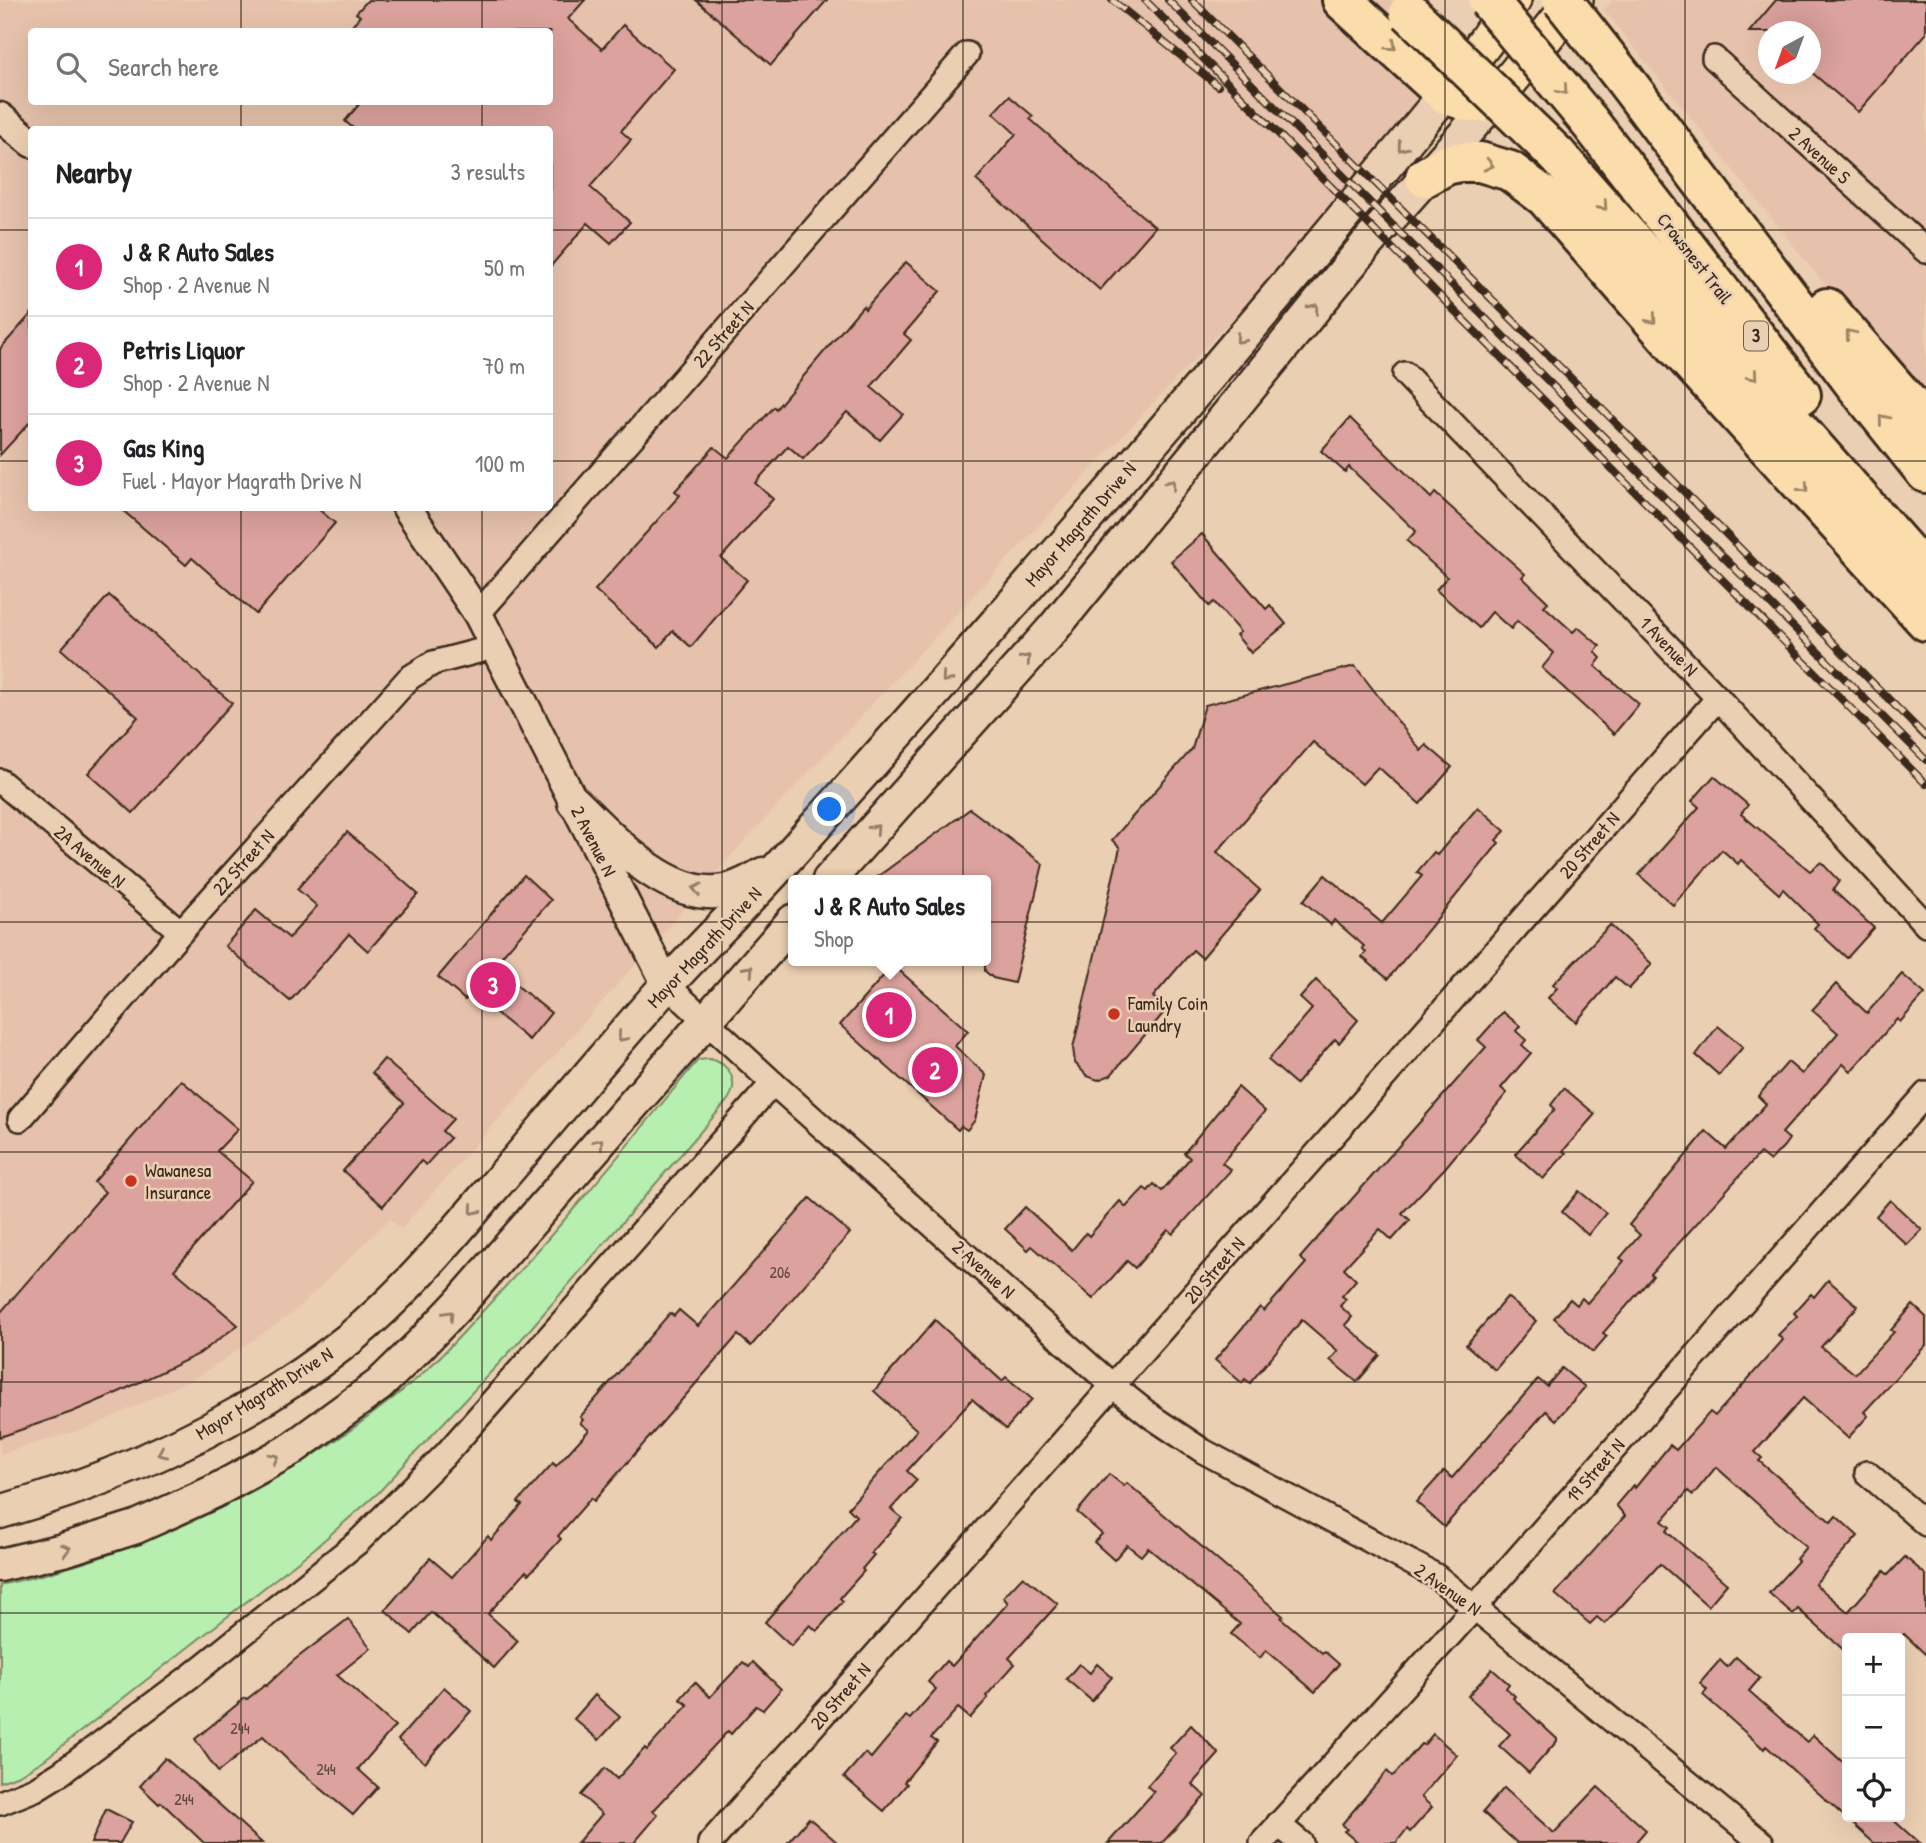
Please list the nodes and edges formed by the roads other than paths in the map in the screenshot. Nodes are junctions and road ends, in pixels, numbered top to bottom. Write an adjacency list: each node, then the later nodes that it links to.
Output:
1 (1342, 0): 9 (highway, one-way to 9)
2 (1488, 0): 20 (highway, Crowsnest Trail / 3, one-way to 20, bridge)
3 (1513, 0): 9 (main road)
4 (1562, 0): 10 (highway, bridge)
5 (1575, 0): 11 (main road)
6 (1403, 6): 21 (highway, one-way to 21, bridge)
7 (967, 54): 22 (street, 22 Street N)
8 (1714, 58): 15 (street, 2 Avenue S)
9 (1445, 94): 11 (highway); 28 (main road, Mayor Magrath Drive N, one-way to 28)
10 (1636, 94): 17 (highway, one-way to 10); 18 (highway, one-way to 10)
11 (1492, 103): 14 (main road)
12 (0, 117): 13 (street)
13 (28, 140)
14 (1425, 177): 23 (highway, one-way to 23); 29 (main road, one-way to 14)
15 (1924, 245)
16 (1405, 374): 25 (street, 1 Avenue N)
17 (1926, 423)
18 (1926, 473)
19 (409, 511): 22 (street, 2 Avenue N)
20 (1926, 550)
21 (1926, 573)
22 (478, 614): 24 (street, 2 Avenue N)
23 (1926, 621)
24 (494, 647): 27 (street, 2 Avenue N); 32 (street, 22 Street N)
25 (1718, 698): 30 (street, 1 Avenue N); 38 (street, 20 Street N)
26 (0, 781): 32 (street, 2A Avenue N)
27 (574, 802): 28 (main road, one-way to 27); 33 (street, 2 Avenue N)
28 (783, 862): 33 (main road, Mayor Magrath Drive N)
29 (833, 875)
30 (1926, 925)
31 (788, 927): 34 (main road, one-way to 31)
32 (181, 932): 37 (street, 22 Street N)
33 (667, 985): 34 (street, 2 Avenue N); 40 (main road, Mayor Magrath Drive N, one-way to 40)
34 (705, 1020): 35 (street, 2 Avenue N); 42 (main road, one-way to 34)
35 (773, 1083): 38 (street, 2 Avenue N); 44 (street)
36 (1926, 1094): 43 (street, 19 Street N)
37 (20, 1119)
38 (1113, 1386): 43 (street, 2 Avenue N); 46 (street, 20 Street N)
39 (1867, 1472): 41 (street)
40 (0, 1512)
41 (1926, 1524)
42 (0, 1565)
43 (1475, 1606): 45 (street, 19 Street N); 49 (street, 2 Avenue N)
44 (0, 1803)
45 (1278, 1824): 47 (street, 19 Street N); 48 (street)
46 (710, 1843)
47 (1262, 1843)
48 (1301, 1843)
49 (1762, 1843)

